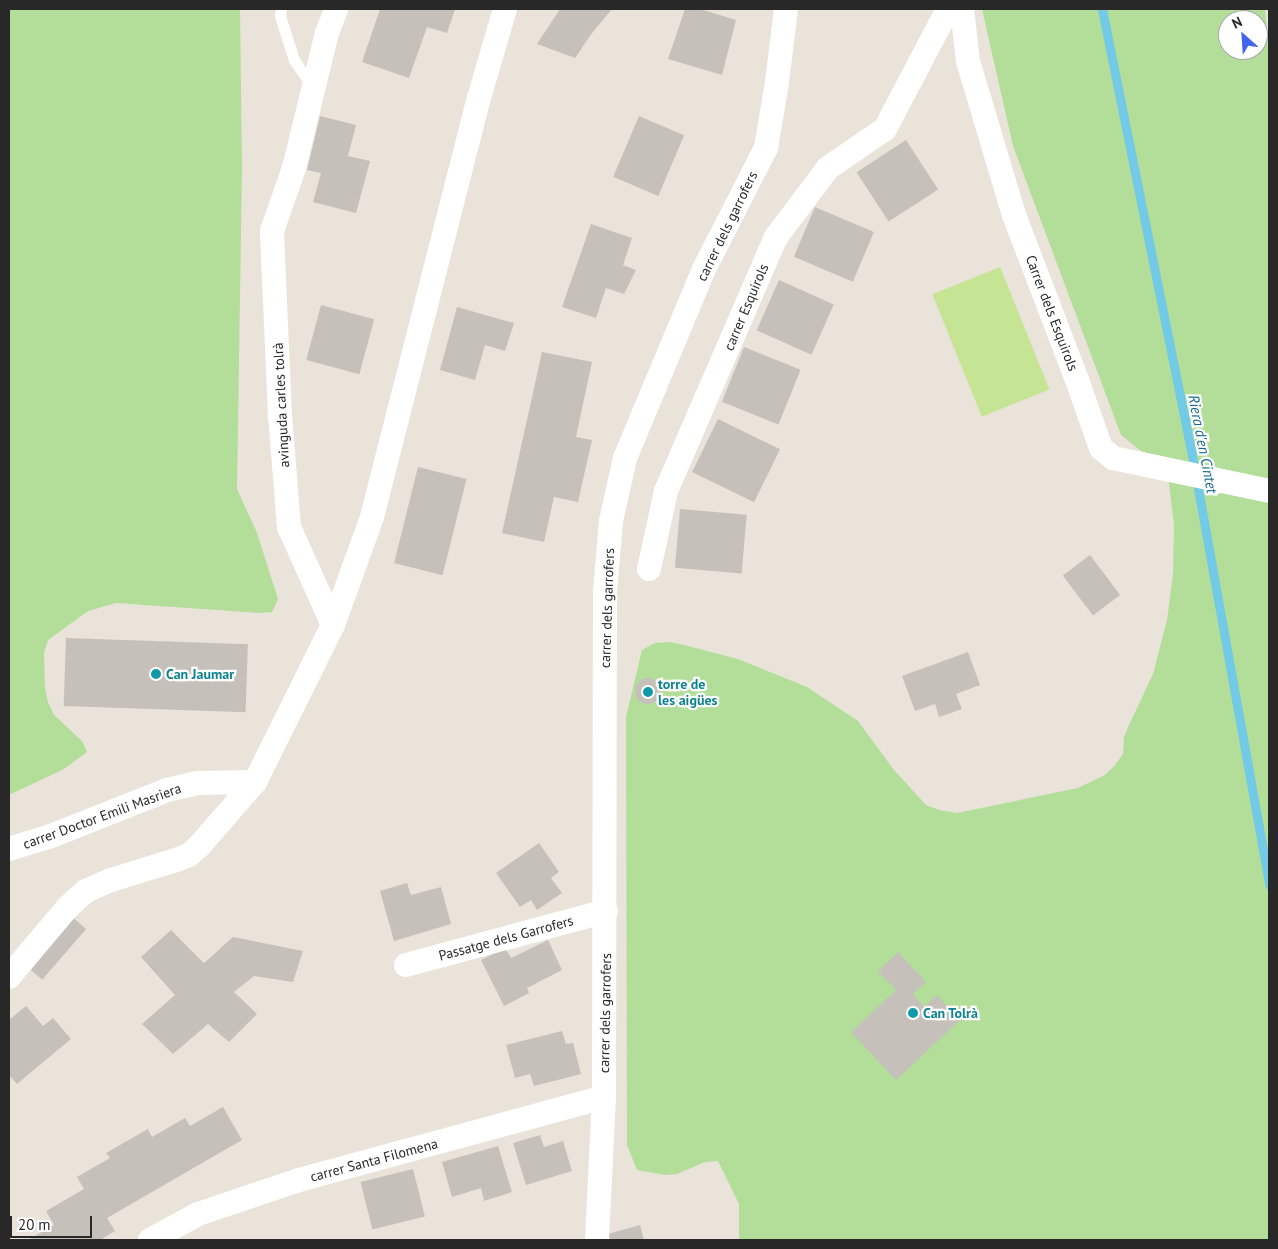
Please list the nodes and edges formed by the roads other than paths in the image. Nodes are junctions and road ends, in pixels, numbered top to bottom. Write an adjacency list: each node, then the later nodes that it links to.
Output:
1 (281, 9): 7 (lane)
2 (336, 9): 7 (street, avinguda carles tolrà)
3 (505, 9): 10 (street)
4 (786, 9): 13 (street, carrer dels garrofers)
5 (948, 9): 9 (street, carrer Esquirols)
6 (962, 9): 8 (street, Carrer dels Esquirols)
7 (314, 88): 10 (street, avinguda carles tolrà)
8 (1269, 491)
9 (649, 569)
10 (333, 625): 11 (street)
11 (255, 782): 12 (street, carrer Doctor Emili Masriera); 15 (street)
12 (9, 849)
13 (606, 911): 14 (street, Passatge dels Garrofers); 16 (street, carrer dels garrofers)
14 (406, 965)
15 (9, 977)
16 (604, 1097): 17 (street, carrer Santa Filomena); 18 (street, carrer dels garrofers)
17 (150, 1240)
18 (597, 1240)

